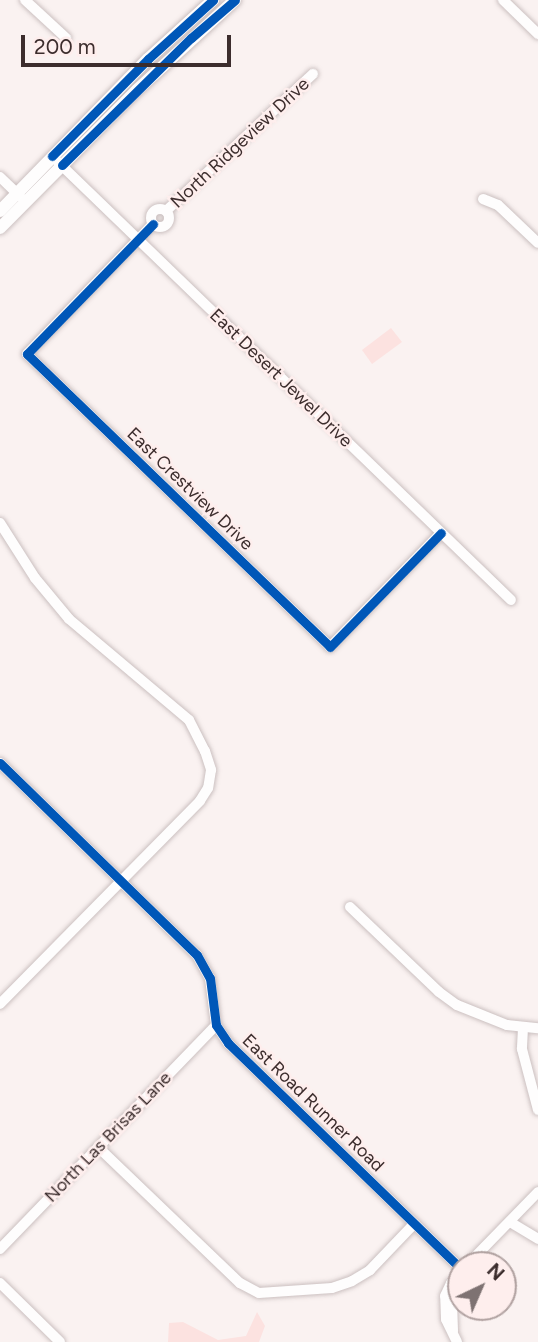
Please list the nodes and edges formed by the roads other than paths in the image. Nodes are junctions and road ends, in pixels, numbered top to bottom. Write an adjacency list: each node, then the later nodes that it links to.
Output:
1 (25, 0): 6 (street)
2 (213, 0): 8 (main road)
3 (235, 0): 8 (main road)
4 (503, 0): 5 (street)
5 (538, 34)
6 (65, 38)
7 (313, 74): 13 (street, North Ridgeview Drive)
8 (57, 161): 11 (main road); 13 (street, East Desert Jewel Drive)
9 (0, 177): 11 (street)
10 (483, 199): 14 (street)
11 (11, 202): 12 (main road)
12 (0, 228)
13 (139, 238): 15 (street, North Ridgeview Drive); 17 (street, East Desert Jewel Drive)
14 (538, 243)
15 (27, 354): 17 (street, East Crestview Drive)
16 (0, 523): 20 (street)
17 (441, 533): 18 (street, East Desert Jewel Drive)
18 (510, 600)
19 (0, 763): 20 (street)
20 (121, 881): 22 (street); 23 (street)
21 (350, 907): 24 (street)
22 (0, 1004)
23 (216, 1025): 27 (street, North Las Brisas Lane); 30 (street, East Road Runner Road)
24 (523, 1028): 25 (street); 26 (street)
25 (538, 1028)
26 (538, 1110)
27 (98, 1147): 30 (street); 32 (street, North Las Brisas Lane)
28 (538, 1192): 29 (street)
29 (510, 1222): 31 (street); 33 (street)
30 (414, 1224): 34 (street, East Road Runner Road)
31 (538, 1239)
32 (0, 1249)
33 (481, 1251)
34 (447, 1260)
35 (0, 1283): 40 (street)
36 (447, 1292): 37 (street, East Road Runner Road)
37 (447, 1321)
38 (447, 1321): 39 (street, East Road Runner Road)
39 (455, 1337)
40 (61, 1342)

